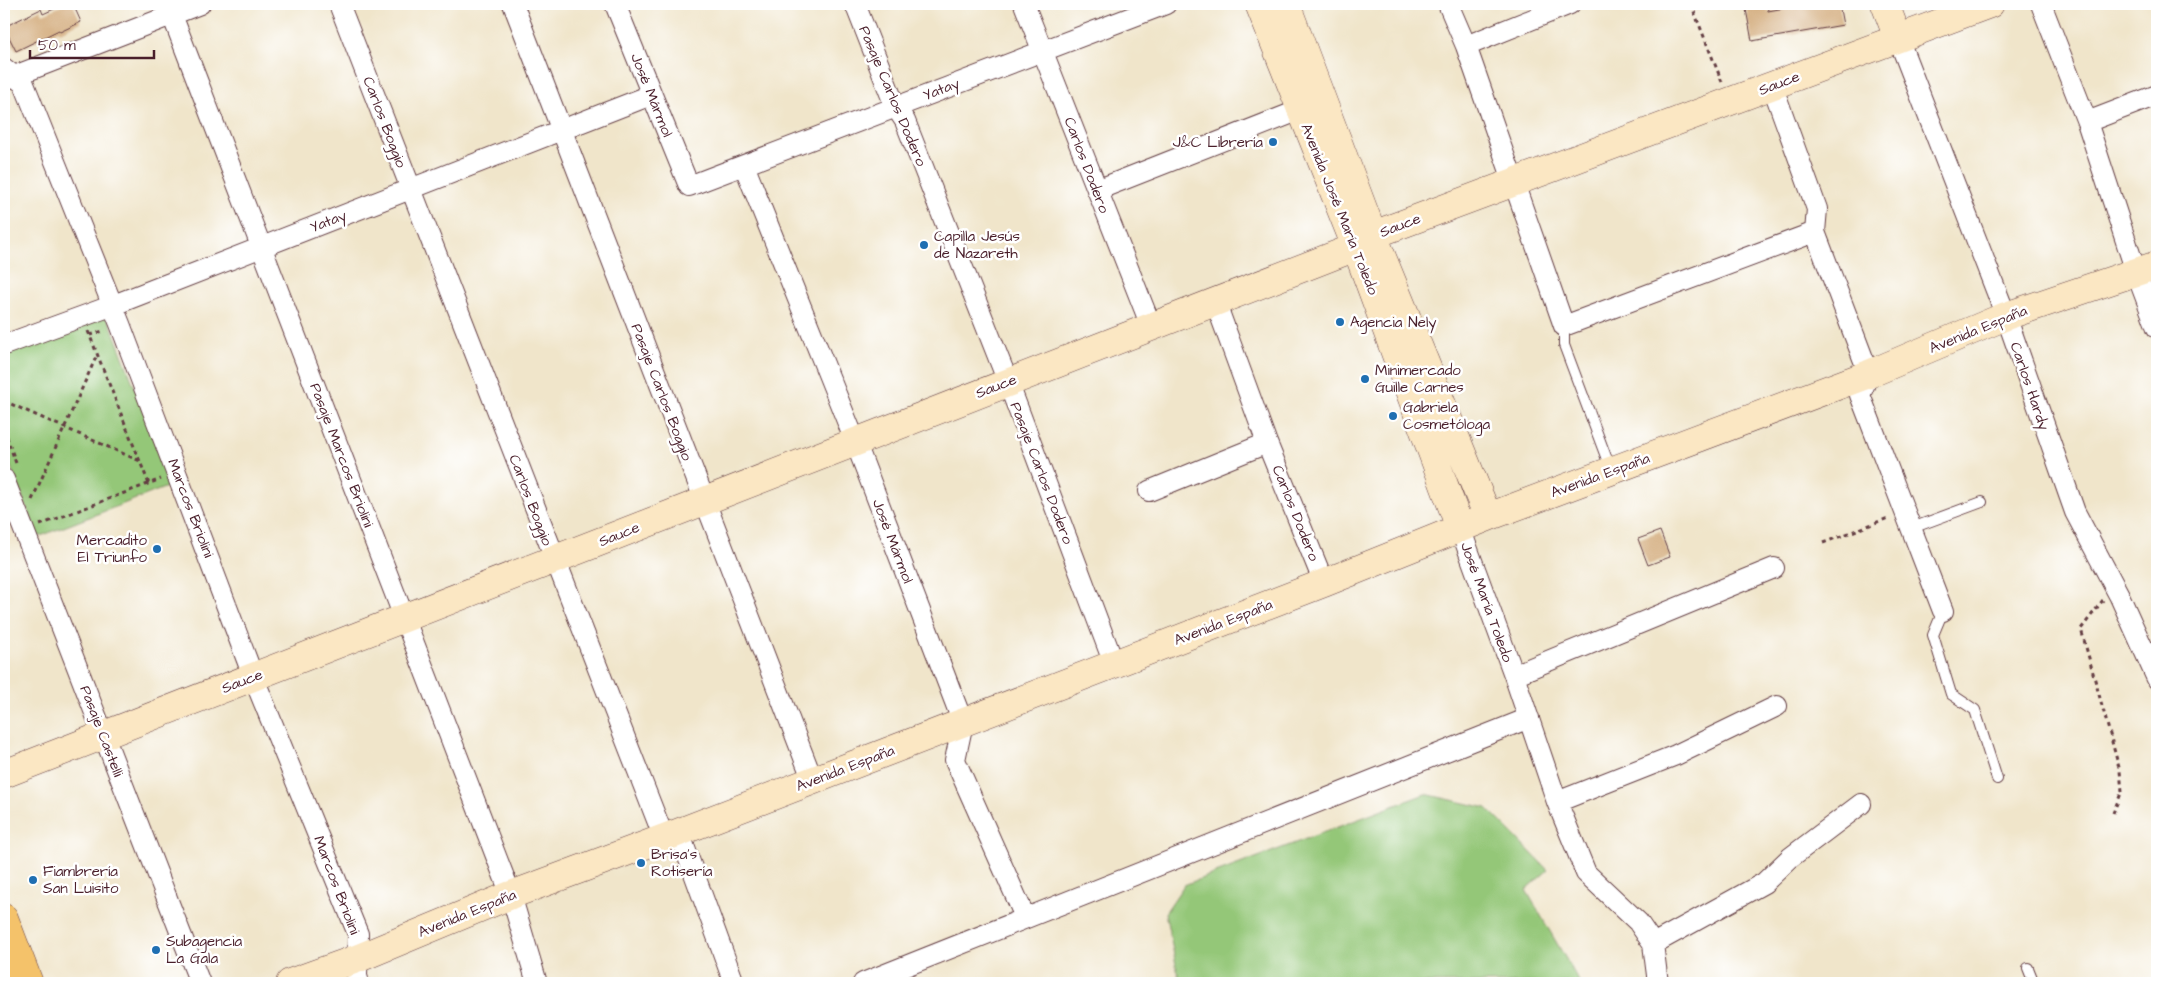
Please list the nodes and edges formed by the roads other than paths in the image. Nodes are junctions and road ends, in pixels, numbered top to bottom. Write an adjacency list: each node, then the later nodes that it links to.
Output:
1 (200, 4): 15 (street)
2 (339, 4): 30 (street, Carlos Boggio)
3 (513, 4): 26 (street, Pasaje Carlos Boggio)
4 (615, 4): 21 (street, José Mármol)
5 (855, 4): 23 (street, Pasaje Carlos Dodero)
6 (1024, 4): 18 (street, Carlos Dodero)
7 (1166, 4): 18 (street, Yatay)
8 (1259, 4): 24 (main road, Avenida José María Toledo)
9 (1286, 4): 33 (main road, Avenida José María Toledo)
10 (1448, 4): 17 (street)
11 (1570, 4): 17 (street)
12 (1885, 4): 16 (main road, Carlos Hardy)
13 (1990, 4): 16 (main road, Sauce)
14 (2041, 4): 25 (street)
15 (172, 15): 19 (street); 34 (street, Pasaje Marcos Briolini)
16 (1898, 38): 20 (main road, Sauce); 38 (street, Carlos Hardy)
17 (1466, 46): 28 (street)
18 (1042, 51): 23 (street, Yatay); 31 (street, Carlos Dodero)
19 (7, 74): 37 (street, Marcos Briolini)
20 (1772, 85): 28 (main road, Sauce); 32 (street)
21 (651, 95): 26 (street, Yatay); 29 (street, José Mármol)
22 (2157, 95): 25 (street)
23 (896, 106): 27 (street, Yatay); 44 (street, Pasaje Carlos Dodero)
24 (1300, 110): 31 (street); 33 (main road, Avenida José María Toledo)
25 (2087, 122): 35 (street)
26 (563, 129): 30 (street, Yatay); 50 (street, Pasaje Carlos Boggio)
27 (744, 165): 29 (street, Yatay); 45 (street, José Mármol)
28 (1514, 182): 33 (main road, Sauce); 40 (street)
29 (689, 186)
30 (412, 189): 34 (street, Yatay); 55 (street, Carlos Boggio)
31 (1097, 190): 39 (street, Carlos Dodero)
32 (1815, 232): 40 (street); 43 (street)
33 (1364, 241): 36 (main road, Sauce); 52 (main road, Avenida José María Toledo); 54 (main road, Avenida José María Toledo)
34 (262, 246): 37 (street, Yatay); 59 (street, Pasaje Marcos Briolini)
35 (2147, 268): 38 (main road, Avenida España); 41 (street)
36 (1215, 301): 39 (main road, Sauce); 46 (street, Carlos Dodero)
37 (111, 306): 42 (street, Yatay); 62 (street, Marcos Briolini)
38 (2006, 316): 43 (main road, Avenida España); 63 (street, Carlos Hardy)
39 (1151, 326): 44 (main road, Sauce)
40 (1564, 326): 47 (lane)
41 (2157, 328)
42 (4, 345)
43 (1869, 374): 47 (main road, Avenida España); 53 (street)
44 (1008, 382): 45 (main road, Sauce); 60 (street, Pasaje Carlos Dodero)
45 (855, 441): 50 (main road, Sauce); 66 (street, José Mármol)
46 (1268, 443): 49 (street); 57 (street, Carlos Dodero)
47 (1612, 471): 52 (main road, Avenida España)
48 (4, 479): 67 (street, Pasaje Castelli)
49 (1149, 491)
50 (704, 500): 55 (main road, Sauce); 70 (street, Pasaje Carlos Boggio)
51 (1982, 502): 53 (lane)
52 (1488, 517): 54 (main road, Avenida España)
53 (1909, 520): 58 (street)
54 (1460, 528): 57 (main road, Avenida España); 61 (street, José María Toledo)
55 (554, 560): 59 (main road, Sauce); 73 (street, Carlos Boggio)
56 (1774, 568): 61 (street)
57 (1324, 583): 60 (main road, Avenida España)
58 (1943, 611): 69 (lane)
59 (405, 618): 62 (main road, Sauce); 74 (street, Pasaje Marcos Briolini)
60 (1114, 664): 66 (main road, Avenida España)
61 (1514, 675): 65 (street, José María Toledo)
62 (254, 676): 67 (main road, Sauce); 79 (street, Marcos Briolini)
63 (2157, 679)
64 (1777, 706): 71 (street)
65 (1529, 718): 71 (street, José María Toledo); 75 (street)
66 (963, 723): 70 (main road, Avenida España); 75 (street)
67 (104, 735): 68 (main road, Sauce); 83 (street, Pasaje Castelli)
68 (4, 774)
69 (1996, 780)
70 (813, 781): 73 (main road, Avenida España)
71 (1557, 802): 77 (street, José María Toledo)
72 (1861, 804): 77 (street)
73 (664, 838): 74 (main road, Avenida España); 86 (street)
74 (511, 895): 79 (main road, Avenida España); 85 (street, Pasaje Marcos Briolini)
75 (1025, 917): 87 (street)
76 (4, 918): 82 (main road)
77 (1653, 944): 88 (street)
78 (2028, 968): 89 (lane)
79 (359, 970): 84 (main road, Avenida España)
80 (4, 976): 81 (main road)
81 (7, 983)
82 (29, 983)
83 (200, 983)
84 (290, 983)
85 (537, 983)
86 (734, 983)
87 (863, 983)
88 (1658, 983)
89 (2034, 983)

